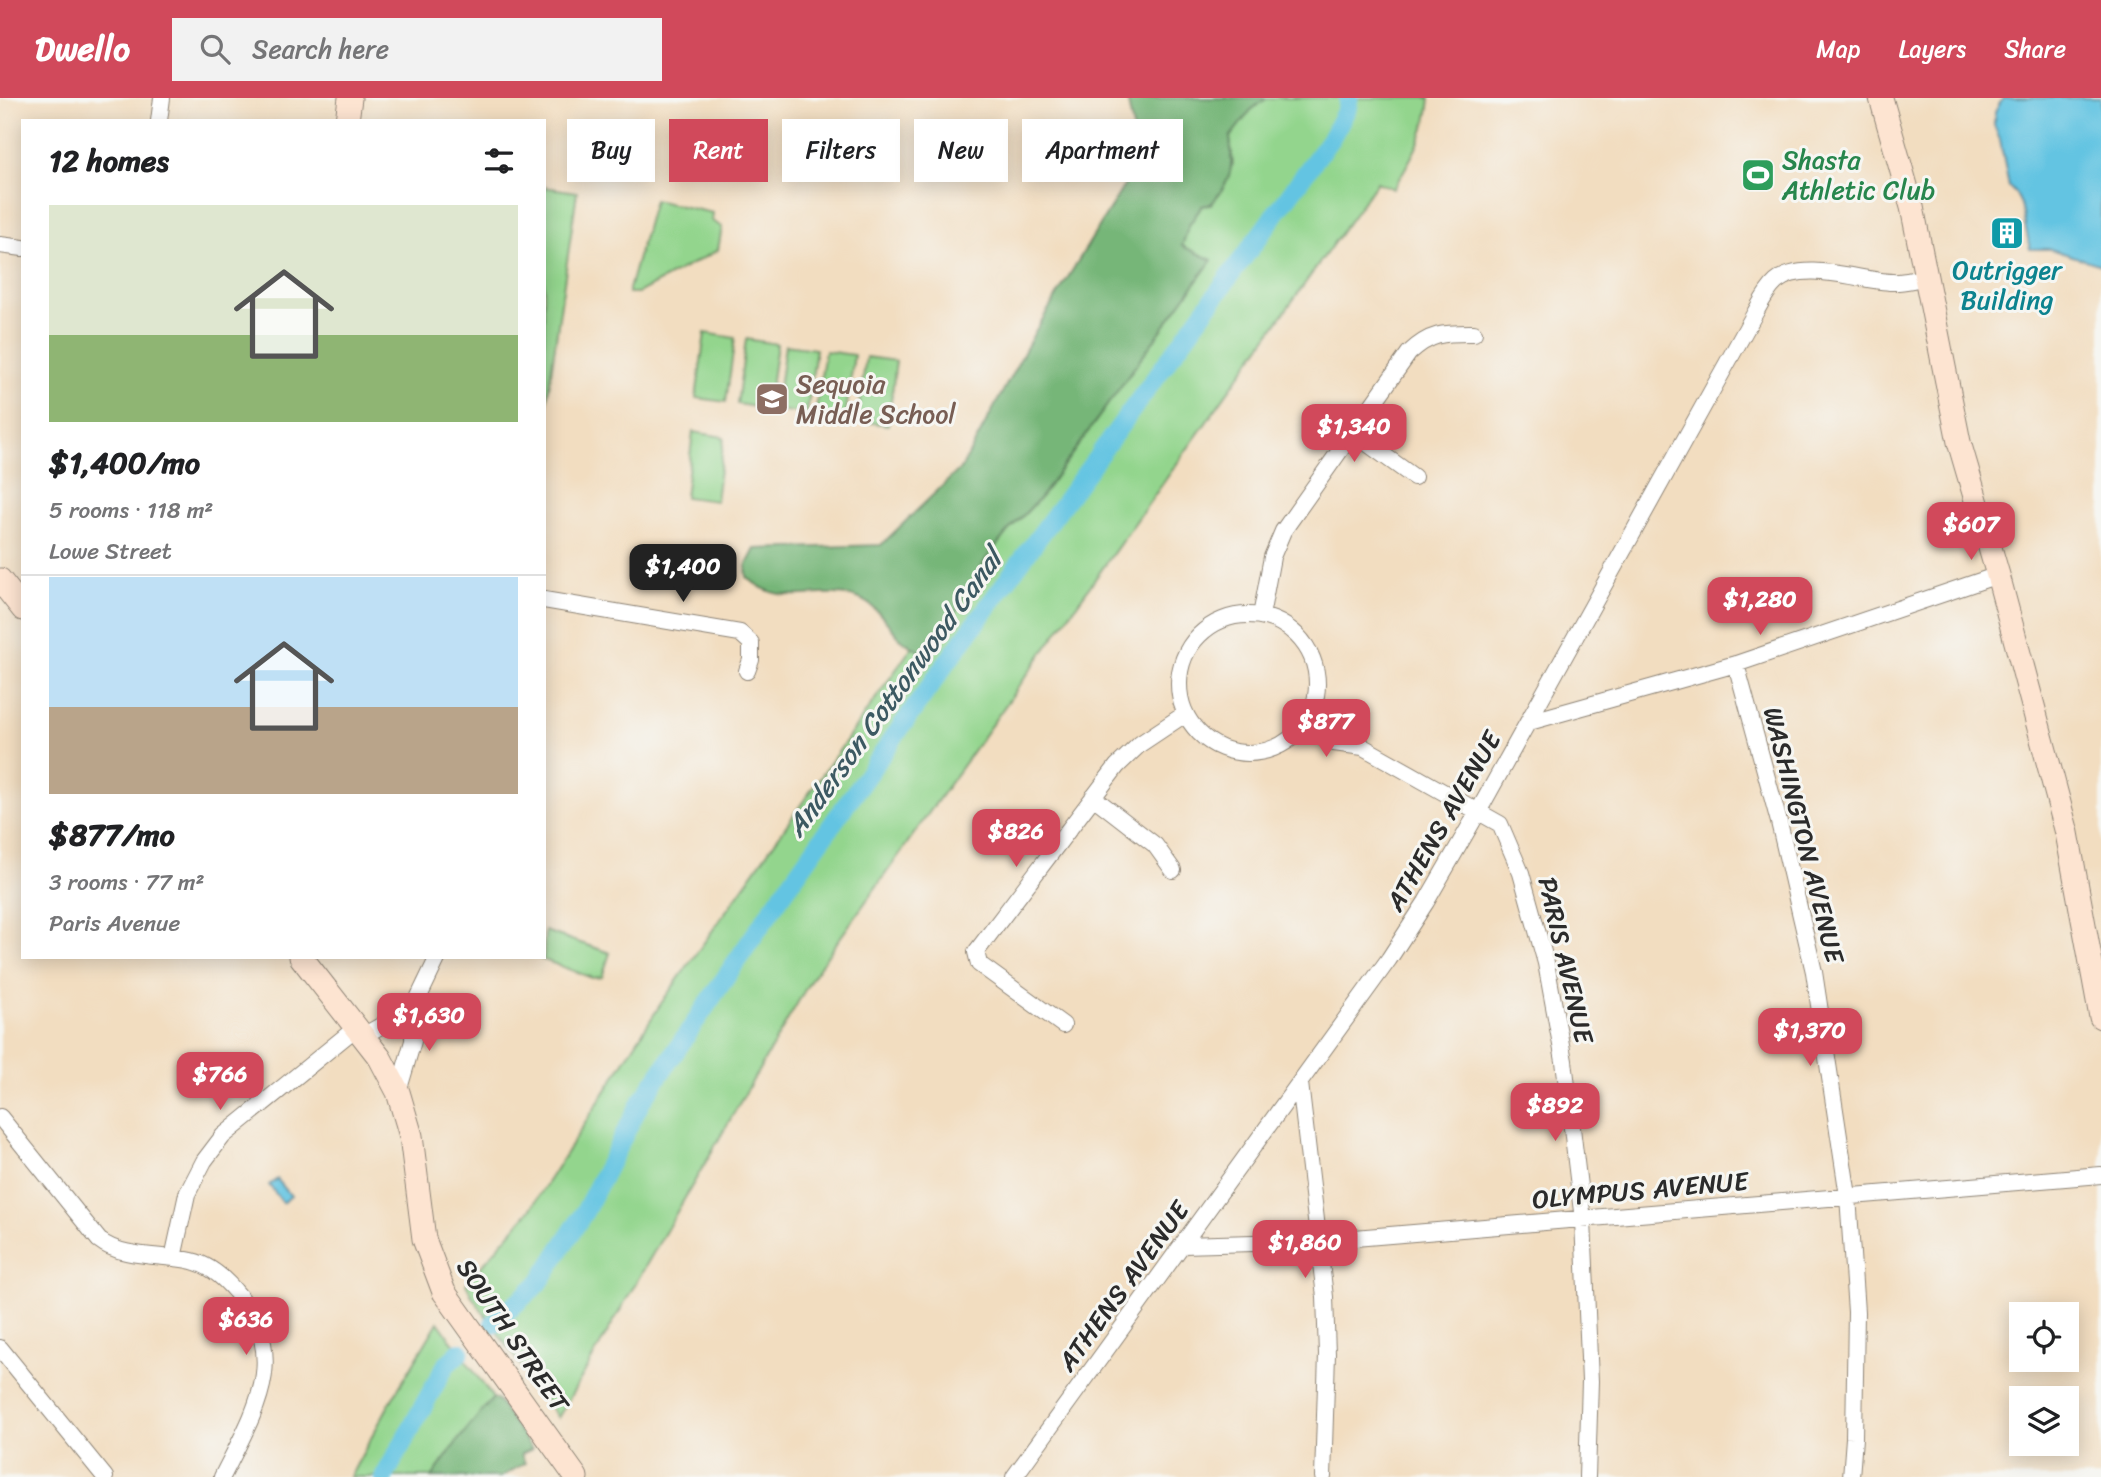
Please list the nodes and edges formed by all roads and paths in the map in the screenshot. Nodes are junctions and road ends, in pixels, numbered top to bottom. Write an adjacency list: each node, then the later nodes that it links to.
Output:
1 (162, 98): 4 (street)
2 (350, 98): 5 (main road)
3 (1881, 98): 8 (main road)
4 (159, 119)
5 (347, 119)
6 (0, 245): 7 (street)
7 (21, 248)
8 (1924, 278): 12 (main road); 21 (street, ATHENS AVENUE)
9 (1474, 333): 10 (street)
10 (1353, 433): 11 (street); 16 (street)
11 (1414, 477)
12 (1998, 575): 17 (street); 30 (main road)
13 (0, 580): 15 (main road)
14 (546, 600): 18 (street)
15 (21, 606)
16 (1261, 616): 19 (street); 20 (street)
17 (1736, 664): 21 (street); 37 (street, WASHINGTON AVENUE)
18 (747, 671)
19 (1314, 706): 22 (street); 23 (street, PARIS AVENUE)
20 (1185, 714): 22 (street); 24 (street)
21 (1529, 722): 25 (street, ATHENS AVENUE)
22 (1303, 726): 23 (street, PARIS AVENUE)
23 (1363, 747): 25 (street, PARIS AVENUE)
24 (1093, 797): 26 (street); 31 (street)
25 (1478, 812): 33 (street, ATHENS AVENUE); 38 (street, PARIS AVENUE)
26 (1173, 870)
27 (303, 959): 32 (main road, SOUTH STREET)
28 (437, 959): 29 (street)
29 (414, 1007): 32 (street); 34 (street)
30 (2101, 1017)
31 (1063, 1025)
32 (360, 1032): 34 (main road, SOUTH STREET); 41 (street)
33 (1300, 1083): 39 (street); 40 (street, ATHENS AVENUE)
34 (398, 1092): 45 (main road, SOUTH STREET)
35 (0, 1117): 41 (street)
36 (2101, 1175): 37 (street, OLYMPUS AVENUE)
37 (1848, 1195): 38 (street, OLYMPUS AVENUE); 49 (street, WASHINGTON AVENUE)
38 (1583, 1220): 39 (street, OLYMPUS AVENUE); 48 (street, PARIS AVENUE)
39 (1319, 1241): 40 (street, OLYMPUS AVENUE); 47 (street)
40 (1183, 1245): 46 (street, ATHENS AVENUE)
41 (173, 1258): 44 (street)
42 (0, 1348): 43 (street)
43 (105, 1477)
44 (222, 1477)
45 (576, 1477)
46 (1014, 1477)
47 (1323, 1477)
48 (1587, 1477)
49 (1851, 1477)

